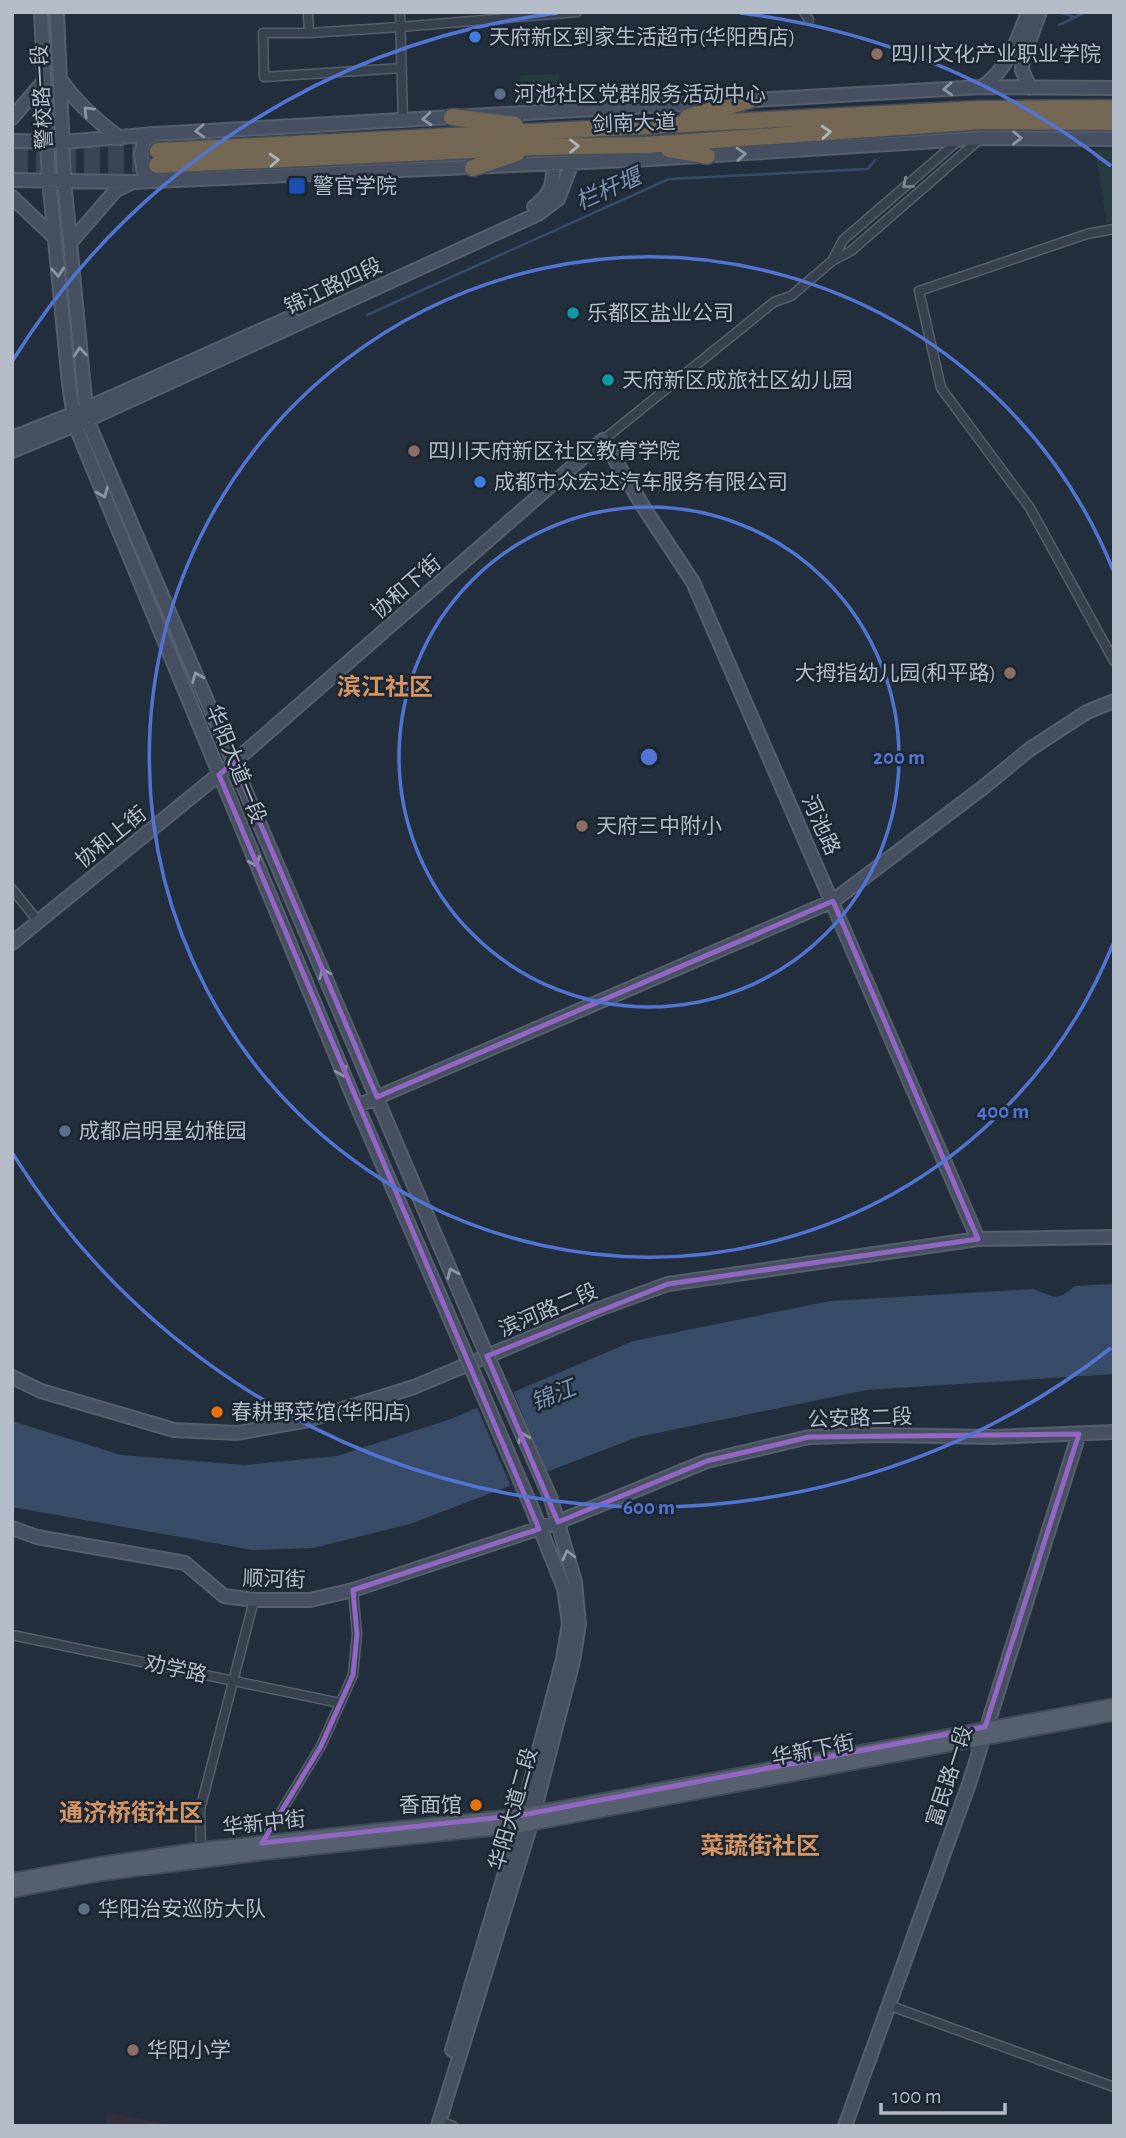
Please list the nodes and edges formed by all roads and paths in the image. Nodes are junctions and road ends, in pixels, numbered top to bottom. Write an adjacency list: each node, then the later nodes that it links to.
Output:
1 (41, 12): 12 (main road, 警校路一段)
2 (57, 12): 11 (main road, 警校路一段)
3 (308, 12): 9 (street)
4 (400, 12): 8 (street)
5 (577, 12): 8 (street)
6 (1028, 12): 13 (main road)
7 (1040, 12): 14 (main road)
8 (400, 27): 9 (street); 10 (street)
9 (309, 33): 10 (street)
10 (402, 68): 20 (street)
11 (61, 79): 25 (main road, one-way to 11); 31 (main road, 警校路一段)
12 (44, 81): 19 (main road); 30 (main road, 警校路一段)
13 (982, 87): 14 (main road); 16 (main road, one-way to 16)
14 (1030, 88): 15 (main road)
15 (1114, 88)
16 (750, 100): 18 (main road); 22 (highway)
17 (1114, 108): 22 (highway, 剑南大道)
18 (452, 117): 20 (main road, one-way to 20); 23 (highway)
19 (12, 118)
20 (402, 122): 24 (main road, one-way to 24)
21 (1114, 122): 32 (highway, 剑南大道, one-way to 21)
22 (659, 124): 23 (highway, 剑南大道)
23 (548, 130): 37 (highway, 剑南大道)
24 (155, 134): 25 (main road); 37 (main road)
25 (120, 138): 31 (main road)
26 (981, 138): 27 (main road); 28 (main road, one-way to 28); 47 (street)
27 (959, 139): 34 (main road, one-way to 27); 47 (street, one-way to 47)
28 (1114, 139)
29 (12, 141): 30 (main road)
30 (46, 142): 31 (main road); 39 (main road, 警校路一段)
31 (64, 142): 40 (main road, 警校路一段)
32 (646, 145): 33 (highway, 剑南大道, one-way to 32); 34 (highway)
33 (535, 147): 37 (highway, 剑南大道, one-way to 33); 38 (highway)
34 (706, 156): 35 (main road)
35 (572, 163): 36 (main road); 48 (main road, 锦江路四段)
36 (553, 164): 38 (main road); 48 (main road, 锦江路四段)
37 (156, 165): 38 (main road); 42 (main road)
38 (473, 168)
39 (49, 179): 40 (main road); 41 (main road); 45 (main road, 华阳大道一段)
40 (64, 179): 42 (main road); 46 (main road, 华阳大道一段)
41 (12, 180)
42 (132, 182): 46 (main road)
43 (12, 197): 45 (main road)
44 (1114, 229): 52 (street)
45 (55, 239): 48 (main road, 华阳大道一段, one-way to 48)
46 (70, 243): 48 (main road, 华阳大道一段, one-way to 46)
47 (832, 261): 50 (street)
48 (80, 417): 49 (main road); 51 (main road); 54 (main road, 华阳大道一段, one-way to 48); 55 (main road, 华阳大道一段, one-way to 55)
49 (12, 438)
50 (603, 440): 54 (main road, 协和下街); 57 (main road, 河池路)
51 (12, 452)
52 (1114, 661)
53 (1114, 701): 57 (main road)
54 (234, 762): 55 (main road, 协和上街); 60 (main road, 华阳大道一段, one-way to 54)
55 (219, 775): 58 (main road, 协和上街); 61 (main road, 华阳大道一段, one-way to 61)
56 (12, 888): 58 (street)
57 (833, 901): 60 (main road); 63 (main road, 河池路)
58 (38, 921): 59 (main road, 协和上街)
59 (12, 943)
60 (377, 1097): 61 (main road); 67 (main road, 华阳大道一段, one-way to 60, bridge)
61 (357, 1106): 68 (main road, 华阳大道一段, bridge)
62 (1114, 1237): 63 (main road, 滨河路二段)
63 (978, 1239): 64 (main road, 滨河路二段)
64 (12, 1377)
65 (1114, 1432): 66 (main road, 公安路二段)
66 (1079, 1434): 69 (main road, 公安路二段); 79 (main road, 富民路一段)
67 (551, 1499): 69 (main road, 华阳大道二段)
68 (531, 1506): 71 (main road, 华阳大道二段)
69 (558, 1522): 71 (main road, 公安路二段); 80 (main road, 华阳大道二段, one-way to 69)
70 (12, 1528): 73 (main road, 顺河街)
71 (539, 1529): 72 (main road, 顺河街); 80 (main road, 华阳大道二段)
72 (353, 1590): 73 (main road, 顺河街); 76 (street)
73 (254, 1600): 75 (street)
74 (12, 1635): 75 (street, 劝学路)
75 (233, 1680): 76 (street, 劝学路); 82 (street)
76 (340, 1703): 81 (street)
77 (1114, 1704): 79 (main road)
78 (1114, 1714): 79 (main road)
79 (984, 1733): 80 (main road); 85 (main road, 富民路一段)
80 (526, 1819): 81 (main road, 华新中街); 84 (main road, 华新中街); 87 (main road, 华阳大道二段)
81 (262, 1843): 82 (main road, 华新中街)
82 (201, 1849): 83 (main road, 华新中街)
83 (12, 1880)
84 (12, 1891)
85 (888, 2005): 86 (street); 89 (main road, 富民路一段)
86 (1114, 2087)
87 (436, 2124): 88 (street)
88 (453, 2126)
89 (845, 2126)

